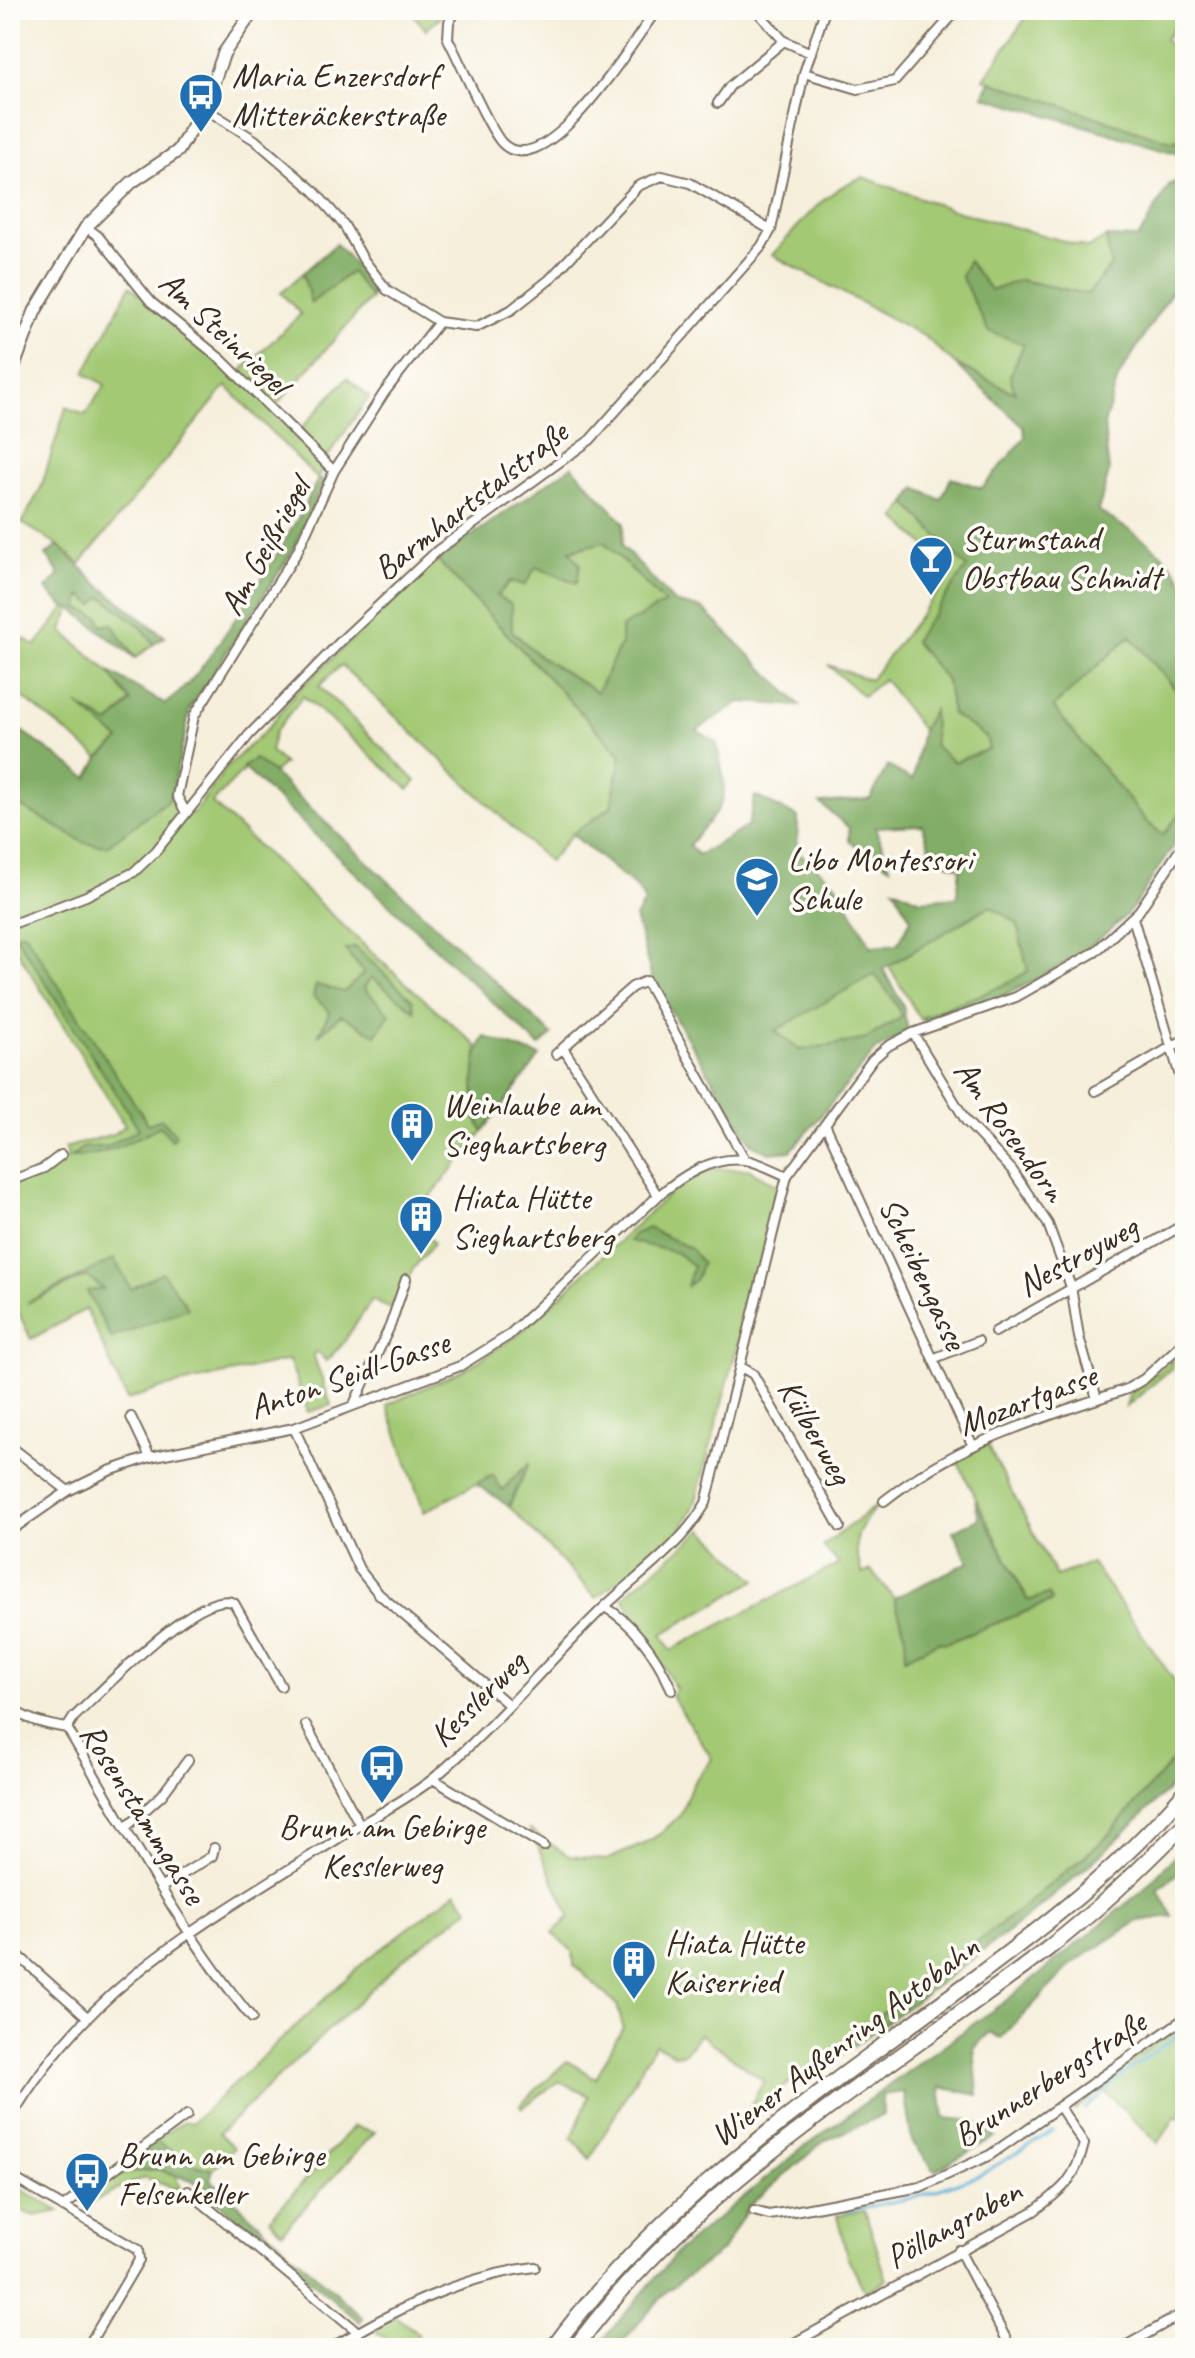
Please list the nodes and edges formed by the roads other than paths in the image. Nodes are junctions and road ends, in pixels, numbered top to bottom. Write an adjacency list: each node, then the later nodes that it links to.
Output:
1 (254, 10): 11 (main road)
2 (457, 10): 3 (street)
3 (657, 10)
4 (756, 10): 7 (street)
5 (825, 10): 8 (street, Barmhartstalstraße)
6 (957, 10): 9 (street)
7 (784, 41): 8 (street); 10 (street)
8 (811, 53): 9 (street, Barmhartstalstraße)
9 (804, 73): 13 (street, Barmhartstalstraße)
10 (718, 103)
11 (204, 108): 12 (main road); 14 (street)
12 (86, 227): 15 (main road); 16 (street, Am Steinriegel)
13 (771, 230): 14 (street); 17 (street, Barmhartstalstraße)
14 (439, 322): 16 (street, Am Geißriegel)
15 (10, 373)
16 (334, 471): 17 (street, Am Geißriegel)
17 (185, 811): 20 (street, Barmhartstalstraße)
18 (1185, 843): 19 (street)
19 (1133, 918): 21 (street); 23 (street)
20 (10, 925)
21 (913, 1033): 26 (street); 34 (street, Am Rosendorn)
22 (1185, 1039): 23 (street)
23 (1169, 1047): 24 (street); 25 (street)
24 (1095, 1091)
25 (1185, 1093)
26 (826, 1126): 29 (street); 38 (street, Scheibengasse)
27 (61, 1155): 30 (street)
28 (745, 1160): 29 (street, Anton Seidl-Gasse); 31 (street, Anton Seidl-Gasse); 31 (street)
29 (787, 1176): 39 (street, Kesslerweg)
30 (10, 1181)
31 (658, 1196): 41 (street, Anton Seidl-Gasse)
32 (1185, 1224): 34 (street, Nestroyweg)
33 (406, 1279): 41 (street)
34 (1071, 1287): 35 (street, Nestroyweg); 40 (street, Am Rosendorn)
35 (995, 1332)
36 (978, 1341): 38 (street)
37 (1185, 1341): 40 (street, Mozartgasse)
38 (935, 1358): 44 (street, Scheibengasse)
39 (741, 1367): 49 (street, Külberweg); 51 (street, Kesslerweg)
40 (1097, 1399): 44 (street, Mozartgasse)
41 (355, 1402): 43 (street, Anton Seidl-Gasse)
42 (131, 1417): 46 (street)
43 (294, 1428): 46 (street, Anton Seidl-Gasse); 55 (street)
44 (972, 1444): 48 (street, Mozartgasse)
45 (10, 1446): 47 (street)
46 (150, 1457): 47 (street, Anton Seidl-Gasse)
47 (68, 1491): 50 (street, Anton Seidl-Gasse)
48 (884, 1501)
49 (840, 1527)
50 (10, 1531)
51 (605, 1607): 53 (street); 55 (street, Kesslerweg)
52 (281, 1686): 57 (street)
53 (672, 1690)
54 (10, 1705): 57 (street, Rosenstammgasse)
55 (509, 1705): 59 (street, Kesslerweg)
56 (306, 1725): 62 (street)
57 (67, 1728): 63 (street, Rosenstammgasse)
58 (188, 1760): 63 (street)
59 (433, 1779): 62 (street, Kesslerweg); 64 (street)
60 (1185, 1792): 85 (highway, Wiener Außenring Autobahn)
61 (1185, 1824): 86 (highway, Wiener Außenring Autobahn)
62 (360, 1825): 67 (street, Kesslerweg)
63 (126, 1827): 66 (street, Rosenstammgasse)
64 (544, 1846)
65 (214, 1848): 66 (street)
66 (162, 1887): 67 (street, Rosenstammgasse)
67 (190, 1933): 69 (street, Kesslerweg); 70 (street, Rosenstammgasse)
68 (10, 1948): 69 (street)
69 (86, 2016): 74 (street, Kesslerweg)
70 (252, 2018)
71 (1185, 2018): 72 (street, Brunnerbergstraße)
72 (1060, 2107): 78 (street, Brunnerbergstraße); 79 (street, Pöllangraben)
73 (187, 2115): 77 (street)
74 (10, 2119)
75 (10, 2176): 77 (street)
76 (188, 2191): 82 (street)
77 (63, 2207): 83 (street)
78 (754, 2211)
79 (959, 2250): 87 (street, Pöllangraben); 88 (street)
80 (535, 2267): 82 (street)
81 (1185, 2312): 89 (street)
82 (358, 2332): 84 (street)
83 (87, 2348)
84 (331, 2348)
85 (553, 2348)
86 (575, 2348)
87 (785, 2348)
88 (1011, 2348)
89 (1122, 2348)

